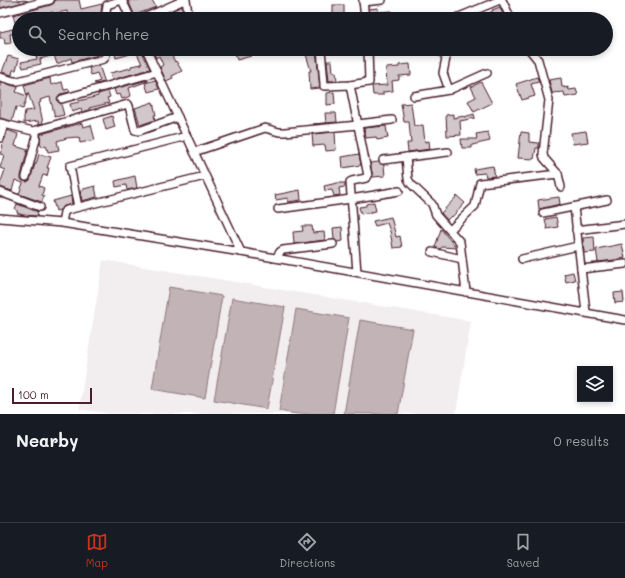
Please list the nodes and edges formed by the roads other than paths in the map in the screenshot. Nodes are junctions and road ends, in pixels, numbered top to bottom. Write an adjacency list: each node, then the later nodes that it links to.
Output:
1 (50, 0): 14 (street)
2 (122, 0): 7 (street); 8 (street)
3 (185, 0): 9 (street); 10 (street)
4 (382, 0): 6 (street)
5 (501, 0): 12 (street); 13 (street)
6 (363, 1): 11 (street)
7 (106, 12)
8 (128, 12)
9 (158, 12)
10 (188, 12)
11 (364, 12)
12 (471, 12)
13 (507, 12)
14 (0, 13)
15 (106, 56): 23 (street)
16 (149, 56): 21 (street)
17 (322, 56): 24 (street)
18 (368, 56): 24 (street)
19 (445, 56): 25 (street)
20 (535, 56): 39 (street)
21 (157, 72): 27 (street); 28 (street)
22 (486, 73): 25 (street)
23 (0, 77)
24 (350, 85): 31 (street)
25 (449, 90): 26 (street)
26 (414, 96)
27 (62, 99)
28 (178, 117): 32 (street); 33 (street)
29 (392, 120): 31 (street)
30 (2, 123): 32 (street); 34 (street)
31 (358, 125): 35 (street); 45 (street)
32 (36, 131): 41 (street)
33 (187, 136): 35 (street); 48 (street)
34 (0, 138)
35 (194, 152): 40 (street)
36 (448, 152): 37 (street)
37 (406, 157): 38 (street); 55 (street)
38 (383, 160)
39 (558, 174): 42 (street); 55 (street)
40 (205, 176): 48 (street); 59 (street)
41 (26, 177)
42 (561, 187)
43 (399, 191): 45 (street)
44 (0, 192): 47 (street)
45 (351, 199): 50 (street); 66 (street)
46 (607, 200): 49 (street)
47 (40, 207)
48 (78, 207): 53 (street)
49 (574, 207): 51 (street); 56 (street)
50 (278, 209)
51 (543, 213)
52 (0, 218): 53 (street)
53 (62, 223): 59 (street)
54 (625, 224): 56 (street)
55 (450, 230): 62 (street)
56 (576, 230): 58 (street)
57 (333, 244): 61 (street)
58 (578, 246): 63 (street); 65 (street)
59 (241, 252): 61 (street)
60 (432, 252): 62 (street)
61 (276, 258): 66 (street)
62 (462, 259): 67 (street)
63 (522, 259)
64 (625, 264): 65 (street)
65 (581, 269): 68 (street)
66 (357, 272): 67 (street)
67 (466, 292): 68 (street)
68 (586, 312): 69 (street)
69 (625, 320)

